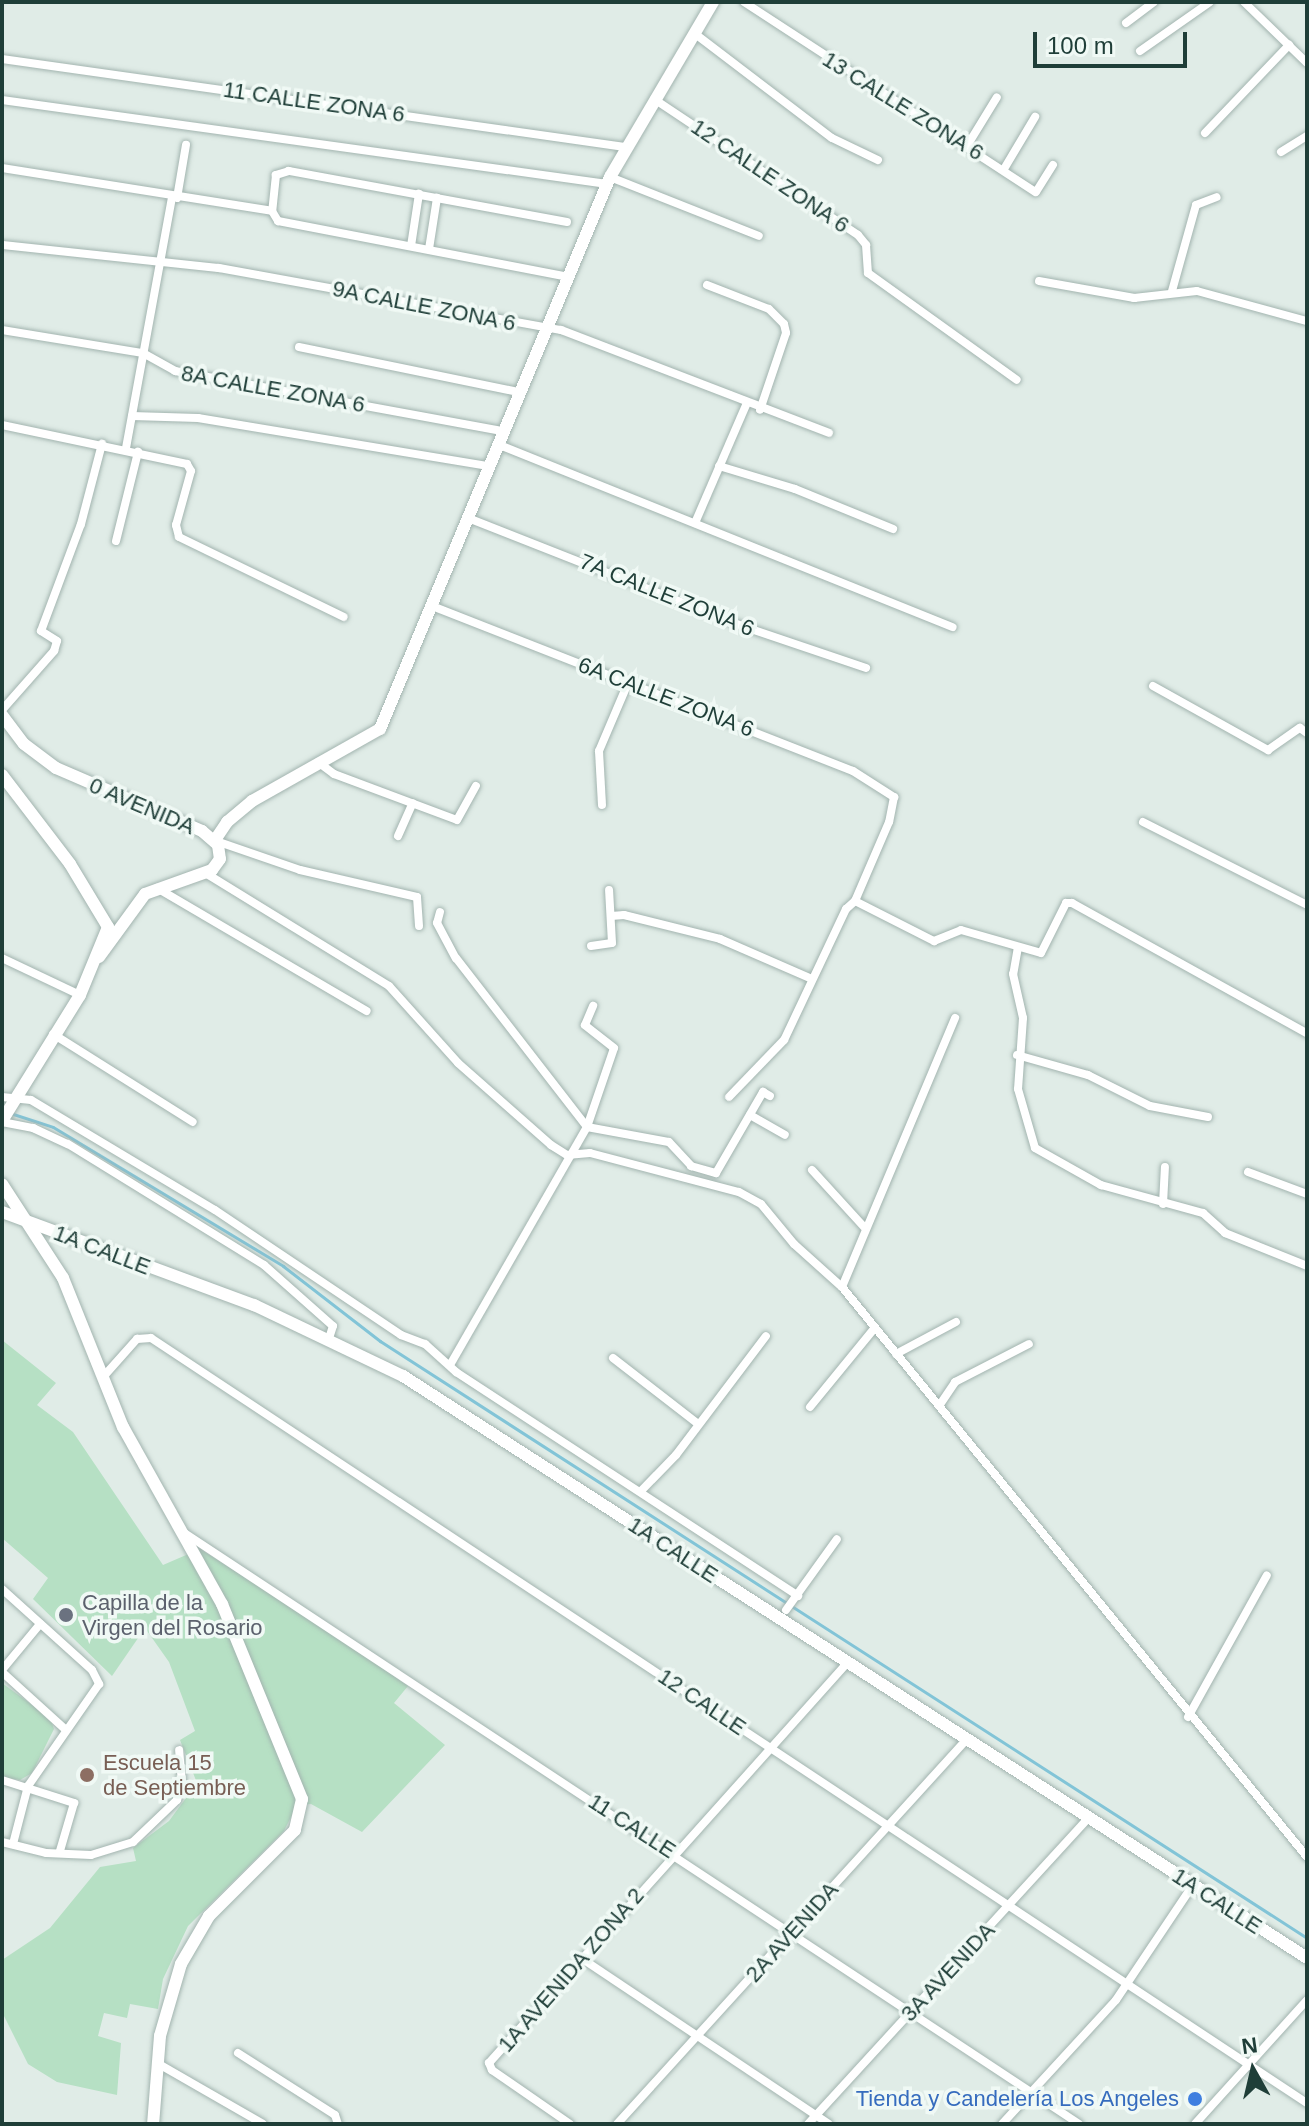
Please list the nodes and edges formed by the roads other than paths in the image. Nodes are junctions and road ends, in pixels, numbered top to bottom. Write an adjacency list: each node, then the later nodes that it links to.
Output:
1 (713, 2): 7 (street)
2 (744, 2): 19 (street, 13 CALLE ZONA 6)
3 (1154, 2): 6 (street)
4 (1210, 2): 9 (street)
5 (1244, 2): 8 (street)
6 (1126, 23)
7 (694, 33): 13 (street); 22 (street)
8 (1289, 45): 11 (street); 16 (street)
9 (1140, 51)
10 (2, 59): 20 (street, 11 CALLE ZONA 6)
11 (1307, 63)
12 (997, 97): 19 (street)
13 (654, 99): 20 (street); 47 (street, 12 CALLE ZONA 6)
14 (2, 100): 26 (street)
15 (1035, 117): 25 (street)
16 (1205, 133)
17 (1307, 136): 21 (street)
18 (186, 145): 29 (street)
19 (967, 146): 25 (street, 13 CALLE ZONA 6)
20 (625, 147): 26 (street)
21 (1281, 152)
22 (878, 160)
23 (1053, 165): 25 (street, 13 CALLE ZONA 6)
24 (2, 168): 29 (street)
25 (1004, 169)
26 (609, 180): 33 (street); 38 (street)
27 (419, 194): 30 (street); 31 (street); 35 (street)
28 (1217, 197): 41 (street)
29 (174, 198): 31 (street); 37 (street)
30 (437, 198): 32 (street); 36 (street)
31 (272, 214): 35 (street)
32 (567, 222)
33 (759, 236)
34 (2, 245): 37 (street, 9A CALLE ZONA 6)
35 (411, 246): 36 (street)
36 (429, 249): 38 (street)
37 (159, 265): 44 (street, 9A CALLE ZONA 6); 46 (street)
38 (569, 277): 44 (street)
39 (1039, 281): 41 (street)
40 (707, 285): 50 (street)
41 (1171, 292): 42 (street)
42 (1307, 321)
43 (2, 330): 46 (street, 8A CALLE ZONA 6)
44 (548, 330): 48 (street); 49 (street, 9A CALLE ZONA 6)
45 (299, 347): 48 (street)
46 (143, 353): 51 (street); 54 (street, 8A CALLE ZONA 6)
47 (1017, 380)
48 (519, 392): 54 (street)
49 (746, 405): 50 (street, 9A CALLE ZONA 6); 59 (street)
50 (760, 410): 53 (street, 9A CALLE ZONA 6)
51 (132, 416): 56 (street); 58 (street)
52 (2, 425): 55 (street)
53 (829, 433)
54 (498, 437): 58 (street); 61 (street, 8A CALLE ZONA 6)
55 (102, 444): 56 (street); 70 (street)
56 (126, 448): 57 (street)
57 (138, 452): 63 (street); 65 (street)
58 (487, 466): 60 (street)
59 (719, 466): 61 (street); 62 (street)
60 (468, 518): 64 (street); 67 (street, 7A CALLE ZONA 6)
61 (695, 523): 66 (street, 8A CALLE ZONA 6)
62 (893, 529)
63 (116, 541)
64 (432, 606): 68 (street, 6A CALLE ZONA 6); 72 (street)
65 (344, 617)
66 (953, 627)
67 (866, 668)
68 (628, 683): 76 (street); 83 (street, 6A CALLE ZONA 6)
69 (1153, 686): 71 (street)
70 (2, 713): 79 (street, 0 AVENIDA)
71 (1307, 733)
72 (318, 762): 75 (street); 79 (street)
73 (2, 775): 90 (street)
74 (476, 786): 75 (street)
75 (413, 803): 78 (street)
76 (602, 805)
77 (1143, 822): 84 (street)
78 (398, 836)
79 (215, 840): 80 (street, 0 AVENIDA); 87 (street)
80 (207, 874): 81 (street); 109 (street)
81 (156, 888): 90 (street); 95 (street)
82 (609, 890): 86 (street)
83 (855, 901): 89 (street); 92 (street)
84 (1307, 905)
85 (440, 912): 107 (street)
86 (611, 916): 88 (street); 92 (street)
87 (419, 926)
88 (591, 946)
89 (1018, 947): 97 (street); 99 (street)
90 (99, 957): 93 (street)
91 (2, 958): 93 (street)
92 (812, 979): 101 (street)
93 (80, 995): 98 (street)
94 (593, 1006): 107 (street)
95 (367, 1011)
96 (955, 1018): 118 (street)
97 (1307, 1033)
98 (53, 1034): 102 (street); 106 (street)
99 (1017, 1055): 104 (street); 115 (street)
100 (770, 1096): 103 (street)
101 (729, 1097)
102 (10, 1100): 105 (street); 128 (street)
103 (750, 1115): 107 (street); 108 (street)
104 (1208, 1117)
105 (2, 1121): 124 (street)
106 (193, 1122)
107 (587, 1127): 109 (street)
108 (785, 1135)
109 (567, 1155): 120 (street); 128 (street)
110 (1165, 1167): 115 (street)
111 (812, 1170): 118 (street)
112 (1248, 1172): 114 (street)
113 (2, 1184): 117 (street)
114 (1307, 1194)
115 (1163, 1204): 119 (street)
116 (2, 1212): 117 (street, 1A CALLE)
117 (22, 1220): 124 (street, 1A CALLE); 129 (street)
118 (864, 1227): 120 (street)
119 (1307, 1266)
120 (842, 1287): 122 (street)
121 (956, 1322): 126 (street)
122 (873, 1330): 126 (street); 131 (street)
123 (766, 1336): 132 (street)
124 (329, 1338): 141 (street, 1A CALLE)
125 (1029, 1344): 130 (street)
126 (896, 1354): 130 (street)
127 (613, 1358): 132 (street)
128 (450, 1365): 133 (street)
129 (104, 1376): 134 (street); 146 (street, 12 CALLE)
130 (939, 1406): 143 (street)
131 (810, 1407)
132 (698, 1424): 133 (street)
133 (641, 1491): 138 (street)
134 (182, 1531): 155 (street, 11 CALLE); 167 (street)
135 (837, 1539): 138 (street)
136 (1267, 1575): 143 (street)
137 (2, 1589): 140 (street)
138 (796, 1598): 139 (street)
139 (786, 1610)
140 (40, 1624): 142 (street); 144 (street)
141 (848, 1662): 145 (street, 1A CALLE); 146 (street, 1A AVENIDA ZONA 2)
142 (2, 1671): 144 (street)
143 (1188, 1717): 156 (street)
144 (66, 1730): 149 (street)
145 (966, 1740): 150 (street, 1A CALLE); 151 (street, 2A AVENIDA)
146 (772, 1748): 151 (street, 12 CALLE); 155 (street, 1A AVENIDA ZONA 2)
147 (179, 1750): 154 (street)
148 (2, 1780): 149 (street)
149 (28, 1786): 153 (street); 154 (street)
150 (1087, 1819): 157 (street, 1A CALLE); 158 (street, 3A AVENIDA)
151 (890, 1825): 158 (street, 12 CALLE); 159 (street, 2A AVENIDA)
152 (2, 1842): 153 (street)
153 (13, 1844): 154 (street)
154 (60, 1851)
155 (673, 1854): 159 (street, 11 CALLE); 160 (street, 1A AVENIDA ZONA 2)
156 (1307, 1857)
157 (1193, 1885): 161 (street, 1A CALLE); 162 (street)
158 (1010, 1905): 162 (street, 12 CALLE); 164 (street, 3A AVENIDA)
159 (794, 1931): 164 (street, 11 CALLE); 165 (street, 2A AVENIDA)
160 (581, 1958): 165 (street); 176 (street, 1A AVENIDA ZONA 2)
161 (1307, 1958)
162 (1128, 1985): 168 (street, 12 CALLE); 169 (street)
163 (1307, 2000): 168 (street)
164 (912, 2011): 169 (street, 11 CALLE); 171 (street, 3A AVENIDA)
165 (699, 2036): 171 (street); 177 (street, 2A AVENIDA)
166 (238, 2053): 175 (street)
167 (157, 2063): 173 (street); 174 (street)
168 (1249, 2065): 170 (street, 12 CALLE); 172 (street)
169 (1031, 2092): 180 (street); 181 (street, 11 CALLE)
170 (1307, 2103)
171 (815, 2115): 178 (street, 3A AVENIDA); 179 (street)
172 (1198, 2121): 182 (street)
173 (153, 2124)
174 (263, 2124)
175 (338, 2124)
176 (570, 2124)
177 (617, 2124)
178 (808, 2124)
179 (829, 2124)
180 (1002, 2124)
181 (1079, 2124)
182 (1211, 2124)

